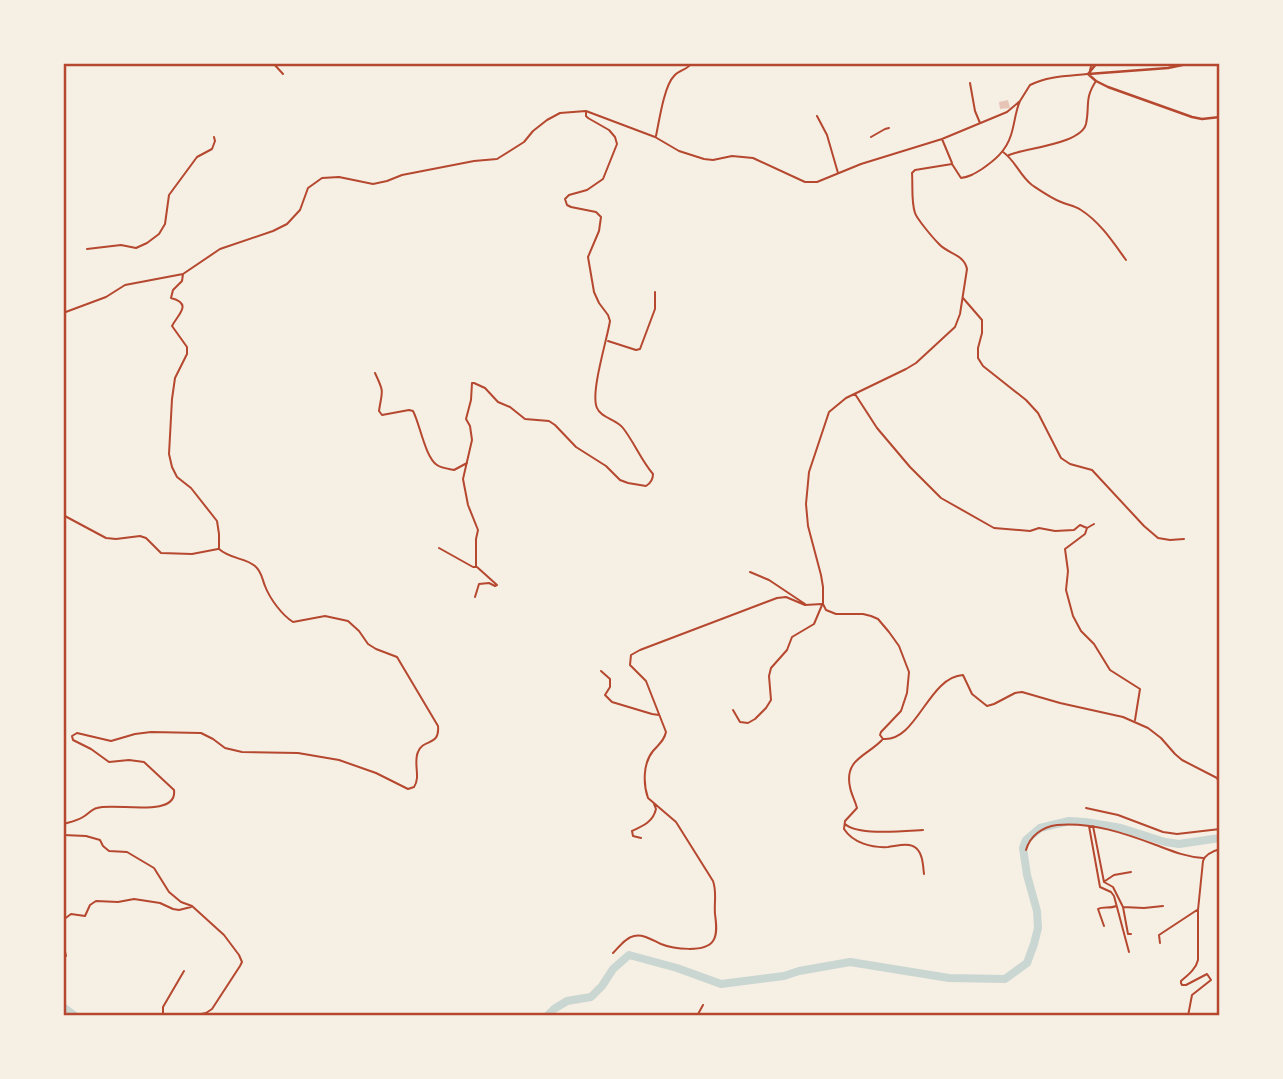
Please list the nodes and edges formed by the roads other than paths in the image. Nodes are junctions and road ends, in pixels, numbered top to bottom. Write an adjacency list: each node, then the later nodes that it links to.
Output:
1 (273, 63): 6 (street)
2 (692, 63): 17 (street)
3 (1092, 63): 7 (street)
4 (1097, 63): 7 (street)
5 (1192, 63): 7 (street)
6 (283, 74)
7 (1088, 74): 8 (street); 10 (street)
8 (1096, 81): 13 (street); 21 (street)
9 (970, 83): 14 (street)
10 (1020, 101): 14 (street); 20 (street)
11 (586, 111): 17 (street); 26 (street); 30 (street)
12 (817, 116): 23 (street)
13 (1220, 117)
14 (980, 124): 19 (street)
15 (890, 128): 18 (street)
16 (215, 137): 24 (street)
17 (655, 137): 23 (street)
18 (871, 137)
19 (942, 139): 22 (street); 23 (street)
20 (1002, 152): 21 (street); 22 (street)
21 (1008, 156): 25 (street)
22 (953, 164): 28 (street)
23 (839, 174)
24 (88, 249)
25 (1126, 260)
26 (183, 274): 29 (street); 38 (street)
27 (655, 292): 30 (street)
28 (963, 297): 32 (street); 37 (street)
29 (63, 313)
30 (607, 341): 33 (street)
31 (375, 373): 33 (street)
32 (855, 393): 36 (street); 43 (street)
33 (467, 463): 40 (street)
34 (63, 515): 38 (street)
35 (1094, 524): 36 (street)
36 (1087, 528): 48 (street)
37 (1184, 539)
38 (219, 548): 54 (street)
39 (439, 548): 40 (street)
40 (476, 567): 42 (street)
41 (750, 572): 44 (street)
42 (475, 597)
43 (823, 604): 44 (street); 46 (street); 49 (street)
44 (805, 606): 47 (street)
45 (601, 671): 47 (street)
46 (733, 710)
47 (660, 715): 51 (street)
48 (1135, 721): 49 (street); 50 (street)
49 (883, 739): 53 (street)
50 (1220, 785)
51 (654, 803): 59 (street); 77 (street)
52 (1086, 808): 56 (street)
53 (845, 823): 57 (street); 64 (street)
54 (63, 824)
55 (1091, 825): 61 (street); 62 (street); 65 (street); 66 (street)
56 (1220, 829)
57 (923, 830)
58 (63, 835): 67 (street)
59 (641, 838)
60 (1220, 849): 62 (street)
61 (1026, 850)
62 (1204, 858): 70 (street)
63 (1131, 872): 65 (street)
64 (925, 874)
65 (1104, 882): 69 (street)
66 (1116, 905): 72 (street); 76 (street)
67 (192, 906): 71 (street); 82 (street)
68 (1163, 906): 69 (street)
69 (1122, 907): 73 (street)
70 (1198, 910): 75 (street); 84 (street)
71 (63, 920)
72 (1104, 926)
73 (1131, 934)
74 (63, 943): 78 (street)
75 (1160, 943)
76 (1129, 952)
77 (612, 953)
78 (66, 956)
79 (184, 971): 81 (street)
80 (703, 1005): 83 (street)
81 (163, 1016)
82 (192, 1016)
83 (697, 1016)
84 (1188, 1016)

